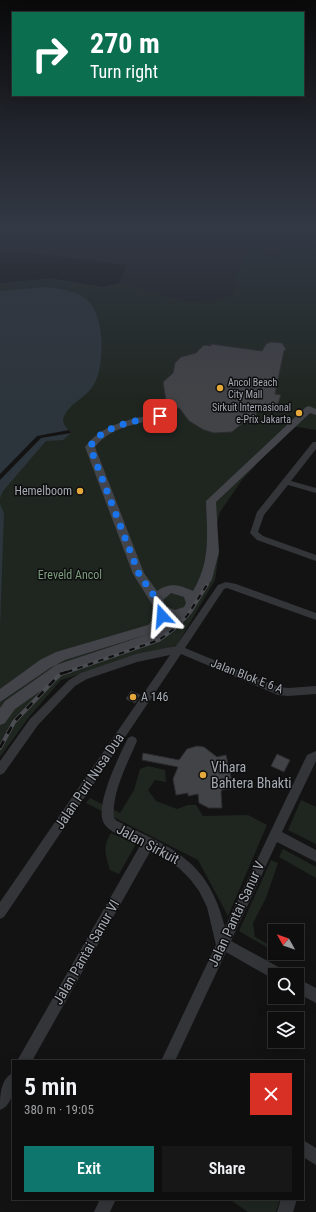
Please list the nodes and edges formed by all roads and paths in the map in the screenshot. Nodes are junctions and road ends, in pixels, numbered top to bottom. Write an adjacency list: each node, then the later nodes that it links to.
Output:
1 (313, 411): 3 (street)
2 (172, 415): 9 (street)
3 (300, 417): 4 (street); 10 (street)
4 (316, 419)
5 (316, 444): 6 (street)
6 (287, 482): 7 (street); 8 (street)
7 (316, 491)
8 (314, 554)
9 (160, 601): 10 (street); 10 (street); 14 (street)
10 (188, 603): 15 (street)
11 (316, 617): 12 (street, Jalan Puri Nusa Dua)
12 (179, 649): 13 (street, Jalan Blok E 6 A); 18 (street); 22 (street, Jalan Puri Nusa Dua)
13 (316, 690)
14 (0, 696)
15 (0, 719)
16 (132, 741): 20 (street, Jalan Sirkuit)
17 (316, 756): 19 (street, Jalan Pantai Sanur V)
18 (0, 770)
19 (274, 834): 21 (street); 23 (street, Jalan Pantai Sanur V)
20 (148, 842): 23 (street, Jalan Sirkuit); 27 (street, Jalan Pantai Sanur VI)
21 (316, 856)
22 (0, 913)
23 (222, 943): 24 (street); 28 (street, Jalan Pantai Sanur V)
24 (268, 969)
25 (304, 989): 26 (street)
26 (316, 996)
27 (25, 1060)
28 (170, 1060)
29 (12, 1082): 30 (street)
30 (0, 1103)
31 (108, 1200): 33 (street)
32 (289, 1200): 34 (street)
33 (102, 1212)
34 (284, 1212)

